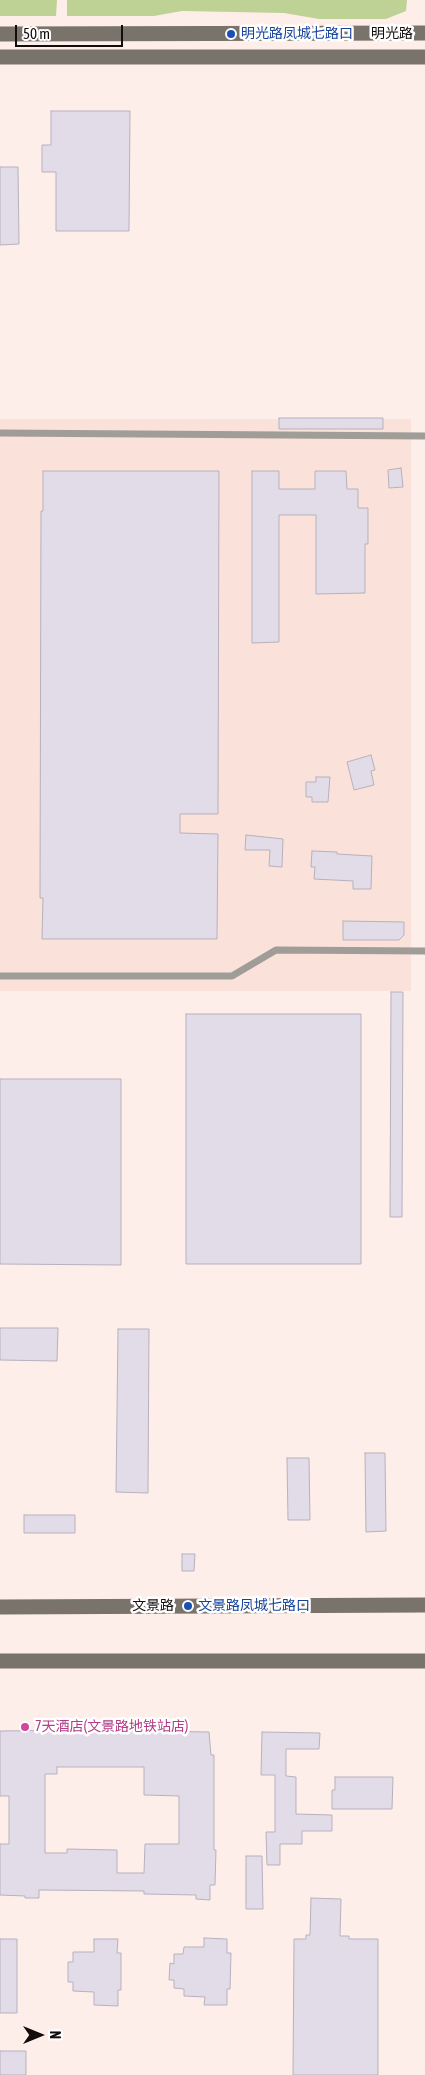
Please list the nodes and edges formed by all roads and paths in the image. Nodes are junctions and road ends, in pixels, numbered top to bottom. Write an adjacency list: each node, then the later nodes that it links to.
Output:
1 (0, 34): 2 (main road, 明光路)
2 (425, 34)
3 (0, 57): 4 (main road, 明光路)
4 (425, 57)
5 (0, 433): 6 (lane)
6 (425, 436)
7 (425, 951): 8 (lane)
8 (0, 976)
9 (425, 1605): 10 (main road, 文景路)
10 (0, 1607)
11 (0, 1662): 12 (main road)
12 (425, 1662)

